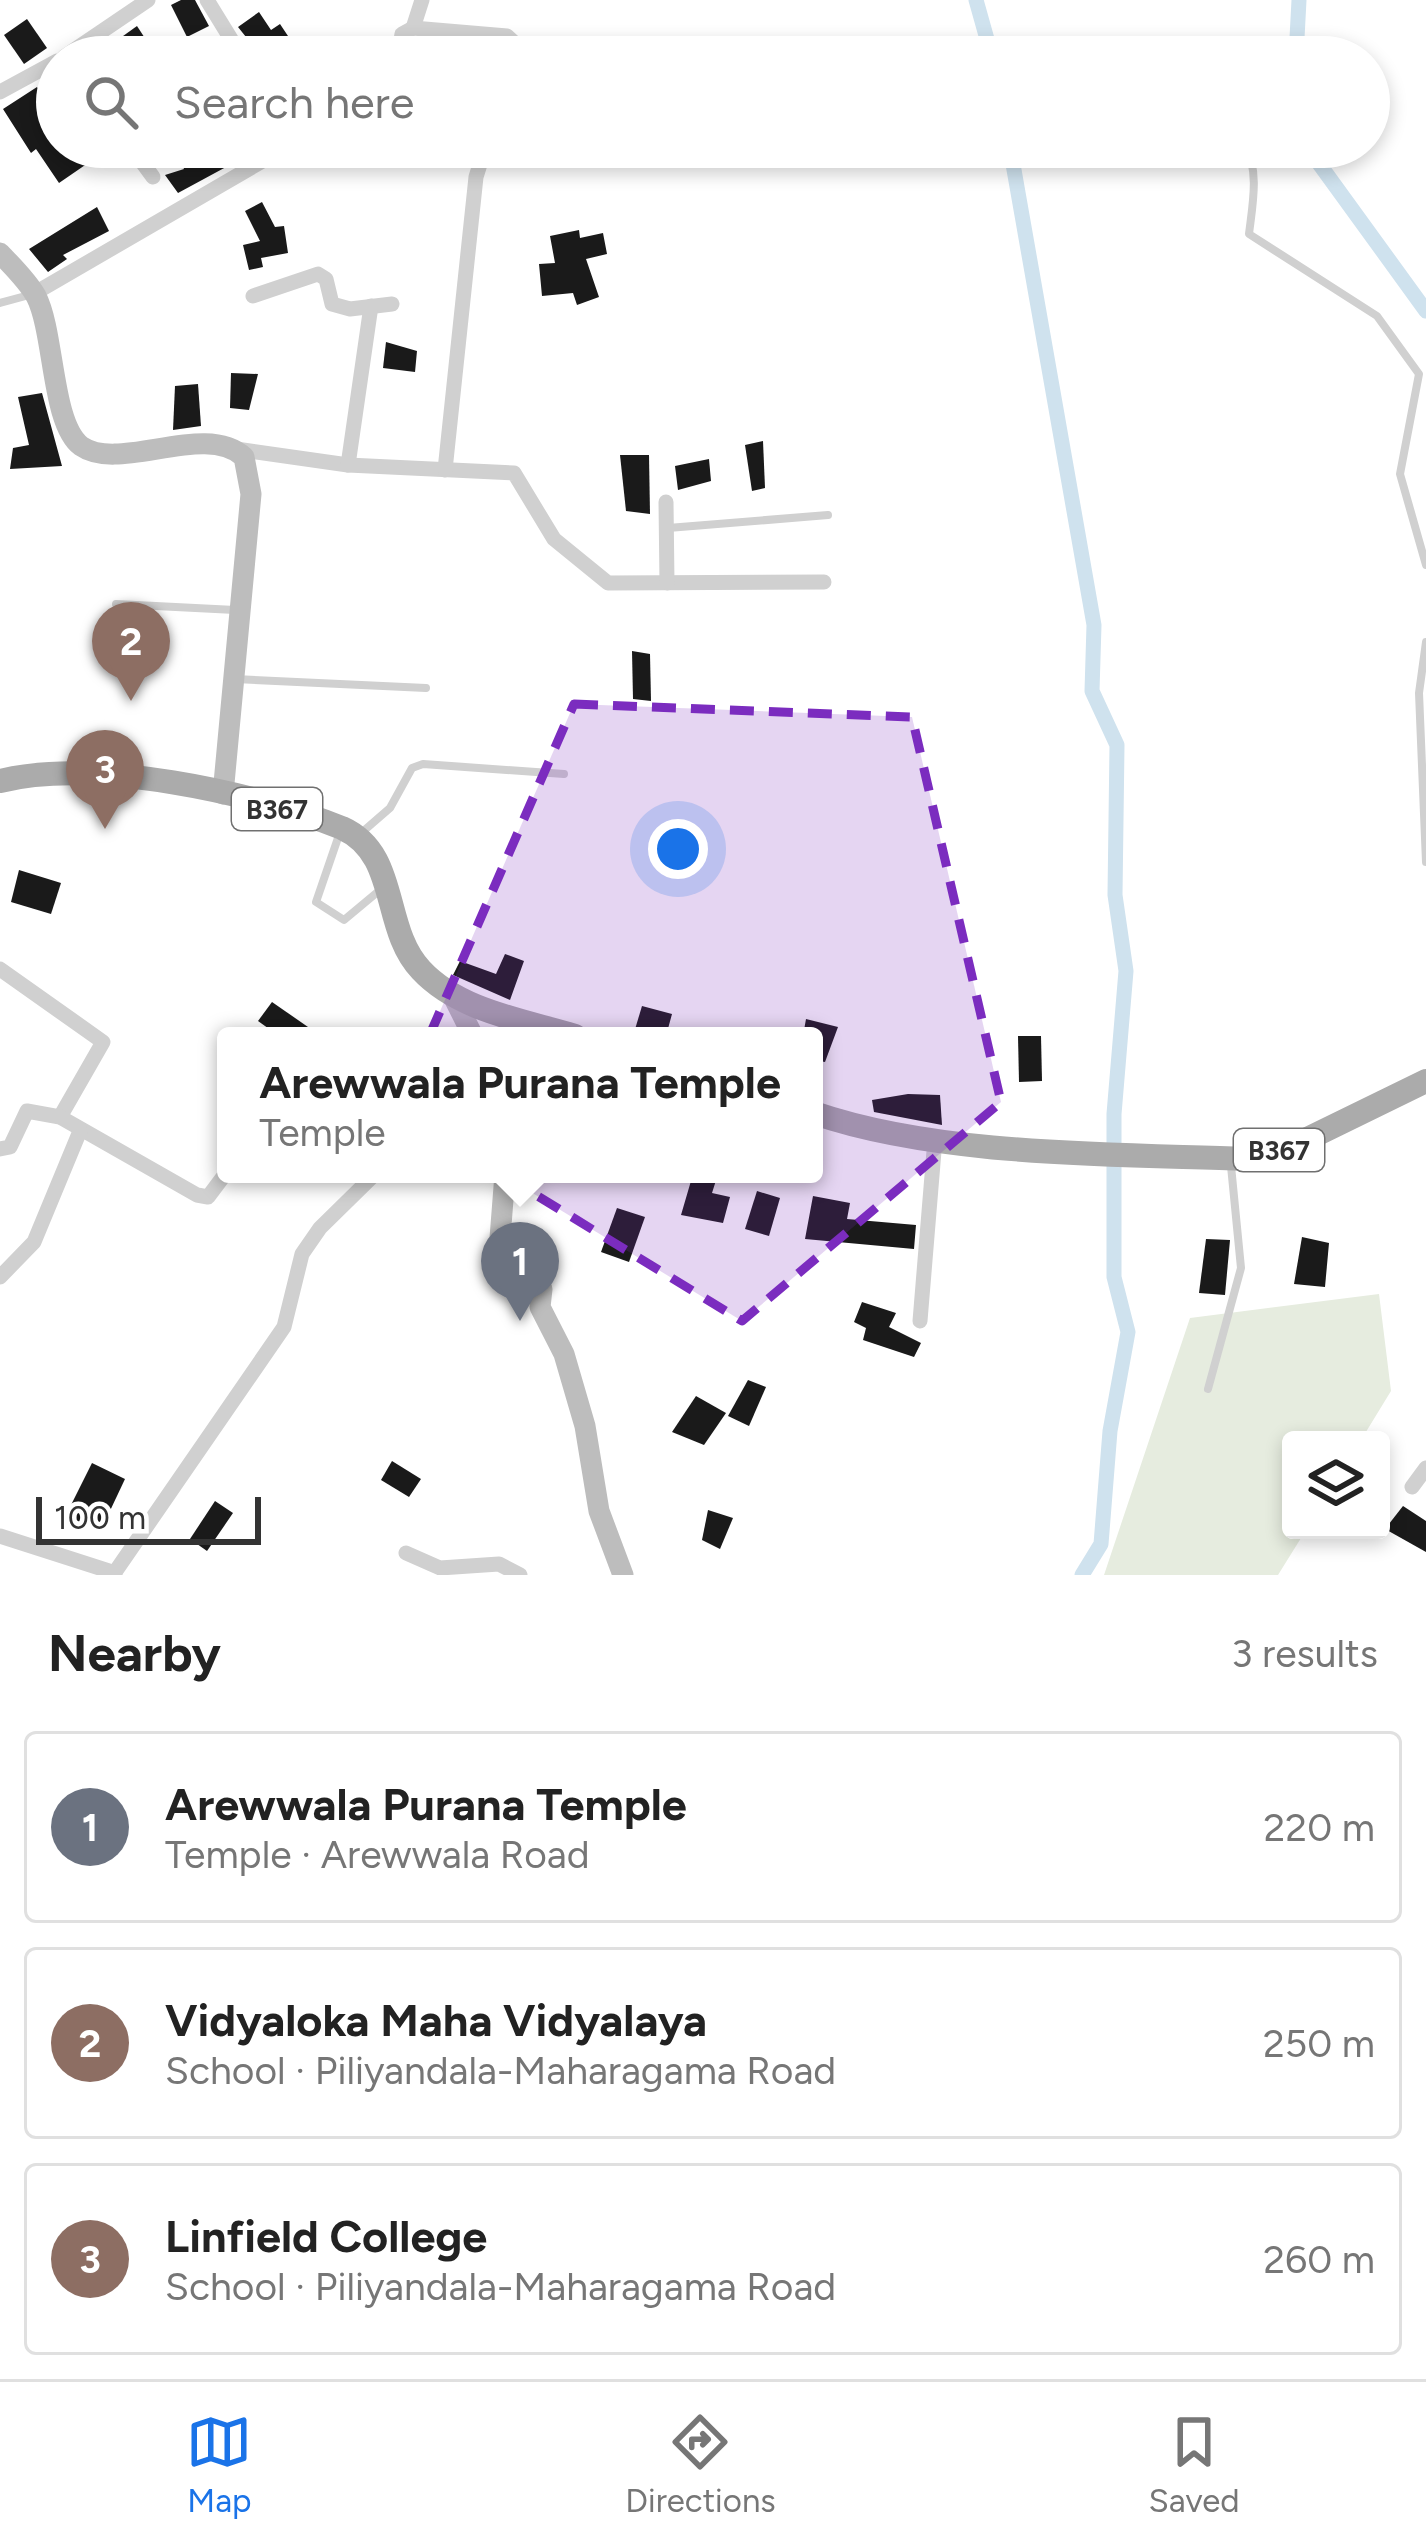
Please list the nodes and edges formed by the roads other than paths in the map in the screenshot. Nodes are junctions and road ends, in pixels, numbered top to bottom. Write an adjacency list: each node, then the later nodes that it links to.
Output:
1 (148, 0): 5 (street)
2 (207, 0): 6 (street)
3 (422, 0): 4 (street)
4 (413, 28): 7 (street); 8 (street)
5 (95, 36)
6 (229, 36)
7 (402, 36)
8 (507, 36)
9 (36, 73): 10 (street)
10 (0, 92)
11 (146, 168): 15 (street)
12 (250, 168): 17 (street)
13 (479, 168): 24 (street)
14 (1252, 168): 28 (lane)
15 (153, 177)
16 (0, 253): 17 (street)
17 (35, 293): 19 (lane); 22 (street)
18 (253, 296): 21 (street)
19 (0, 303)
20 (392, 304): 21 (street)
21 (371, 306): 23 (street)
22 (236, 449): 23 (street); 32 (street)
23 (348, 465): 24 (street)
24 (445, 470): 30 (street)
25 (666, 502): 27 (street)
26 (828, 515): 27 (lane)
27 (666, 528): 30 (street)
28 (1426, 565)
29 (824, 582): 30 (street)
30 (667, 583)
31 (116, 604): 32 (lane)
32 (238, 610): 34 (street)
33 (1426, 641): 40 (lane)
34 (233, 679): 35 (lane); 38 (street)
35 (426, 688)
36 (564, 774): 39 (lane)
37 (0, 781): 38 (main road, B367)
38 (223, 794): 39 (main road, B367)
39 (351, 832): 41 (main road, B367); 41 (lane)
40 (1426, 862)
41 (385, 885): 43 (main road, B367)
42 (0, 969): 48 (street)
43 (454, 998): 44 (street); 45 (main road, B367)
44 (468, 1027)
45 (546, 1027)
46 (1426, 1081): 52 (main road, B367)
47 (823, 1116): 50 (main road, B367)
48 (60, 1117): 49 (street); 51 (street)
49 (80, 1131): 53 (street); 56 (street)
50 (935, 1139): 52 (main road, B367); 57 (street)
51 (0, 1149)
52 (1232, 1158): 58 (lane)
53 (218, 1183)
54 (366, 1183): 63 (street)
55 (504, 1183): 65 (street)
56 (0, 1277)
57 (920, 1322)
58 (1208, 1389)
59 (1426, 1468): 60 (street)
60 (1412, 1487)
61 (0, 1536): 63 (street)
62 (406, 1553): 64 (street)
63 (114, 1574)
64 (520, 1575)
65 (623, 1575)

